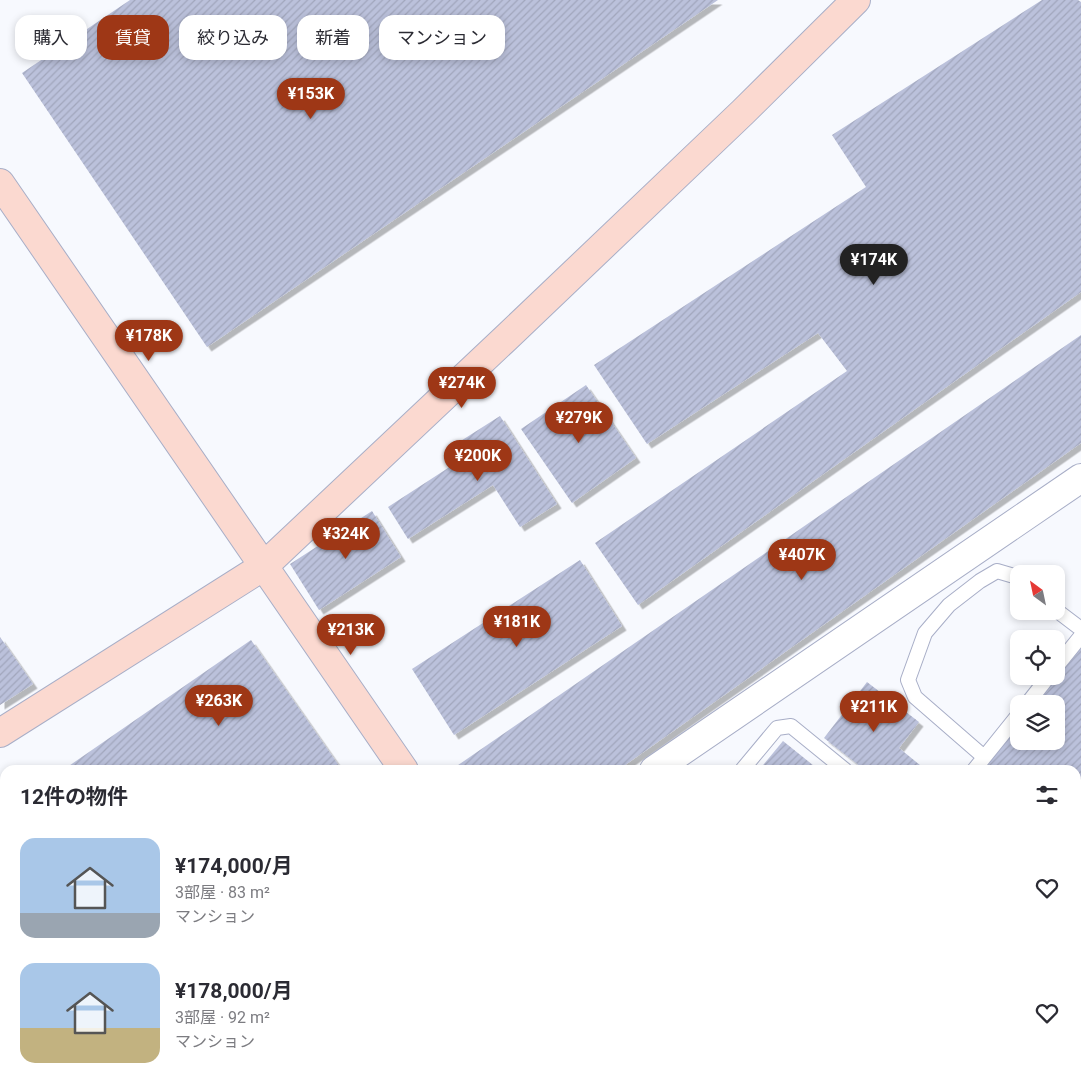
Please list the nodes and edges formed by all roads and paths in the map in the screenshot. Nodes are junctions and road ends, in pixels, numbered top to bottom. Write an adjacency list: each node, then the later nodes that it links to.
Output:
1 (856, 0): 4 (street)
2 (0, 183): 4 (street)
3 (1081, 478): 16 (street)
4 (264, 566): 13 (street); 15 (street)
5 (1010, 575): 14 (lane)
6 (1065, 617): 7 (lane)
7 (1081, 630)
8 (1081, 636): 9 (lane)
9 (1065, 656)
10 (1042, 685): 11 (lane)
11 (1034, 695)
12 (1010, 725): 14 (lane)
13 (0, 733)
14 (984, 757): 19 (lane)
15 (401, 765)
16 (661, 765)
17 (746, 765): 18 (lane)
18 (839, 765)
19 (978, 765)

